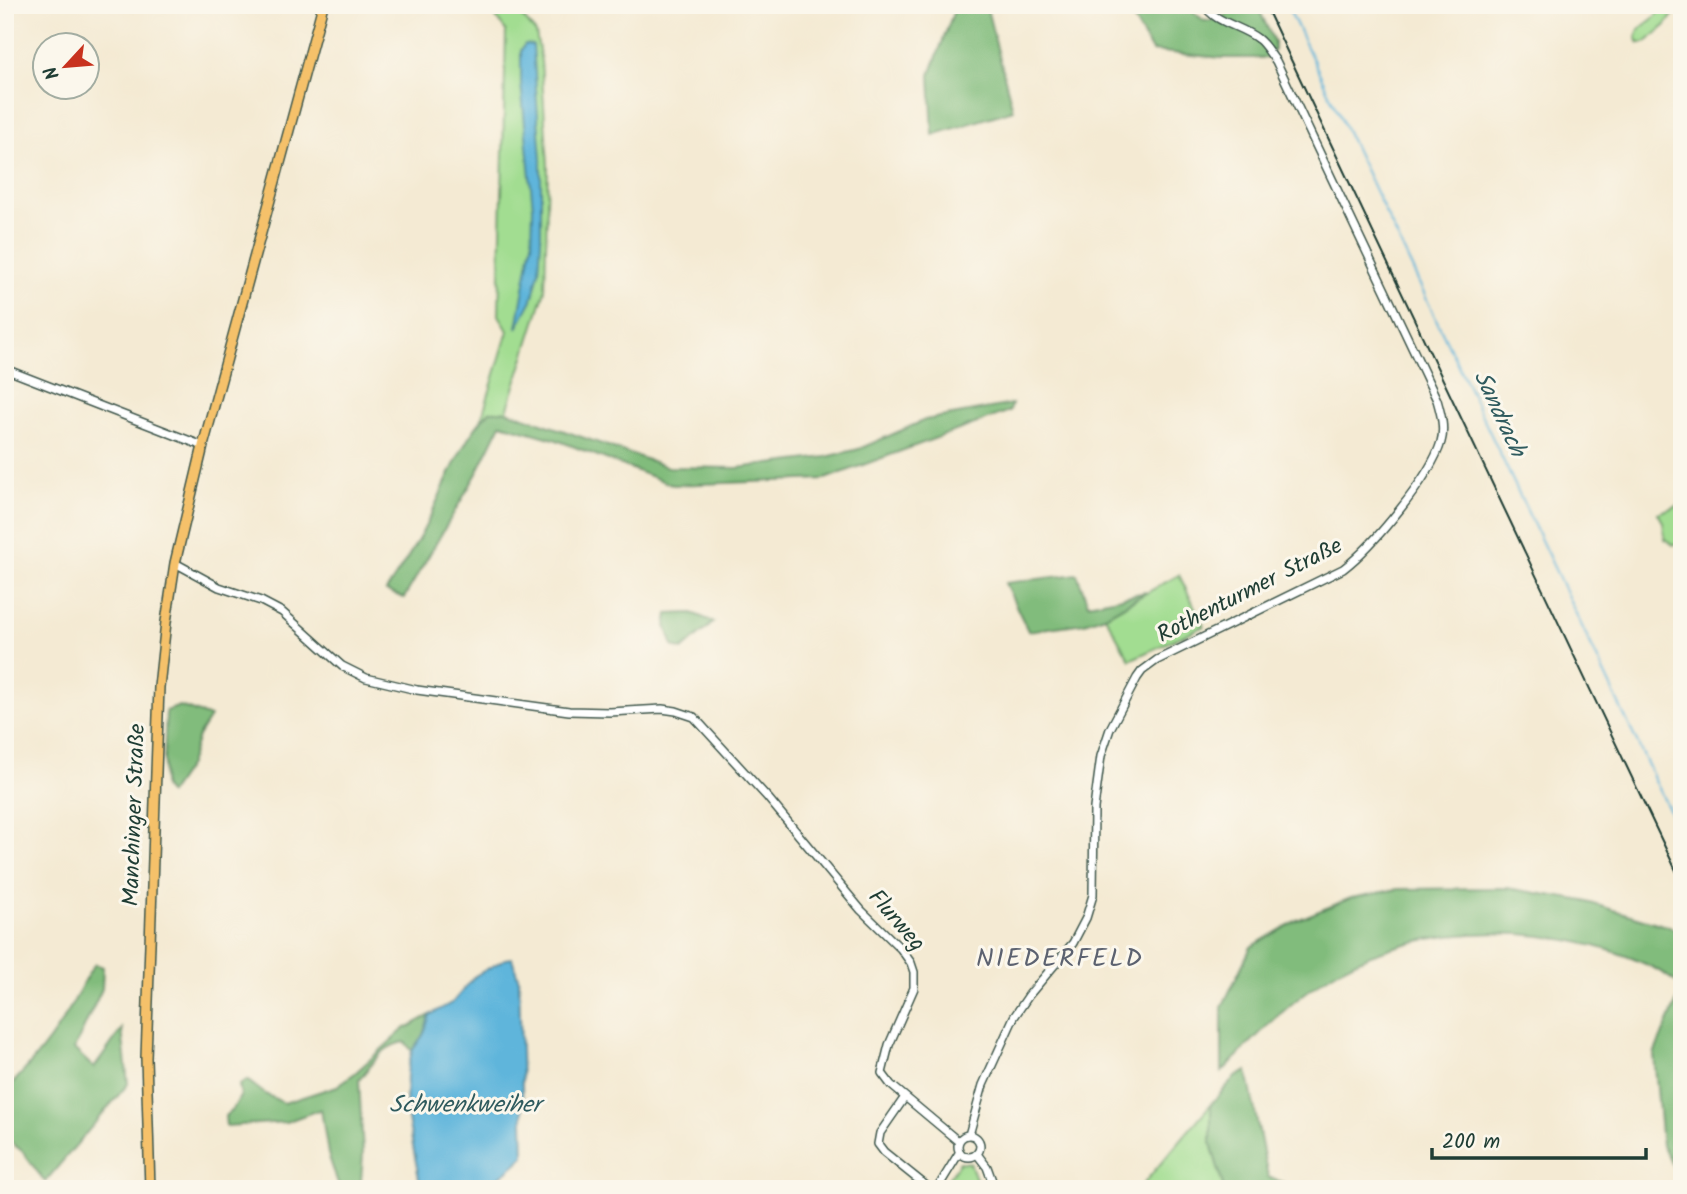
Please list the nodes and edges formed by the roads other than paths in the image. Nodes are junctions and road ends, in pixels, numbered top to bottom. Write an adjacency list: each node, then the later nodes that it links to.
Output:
1 (323, 5): 4 (main road, Manchinger Straße)
2 (1204, 5): 7 (street, Rothenturmer Straße)
3 (5, 369): 4 (street)
4 (203, 446): 5 (main road, Manchinger Straße)
5 (175, 563): 6 (street, Flurweg); 11 (main road, Manchinger Straße)
6 (905, 1097): 8 (street, Flurweg); 12 (street)
7 (969, 1135): 8 (street); 10 (street)
8 (958, 1141): 9 (street)
9 (959, 1153): 10 (street); 13 (street)
10 (977, 1154): 14 (street)
11 (150, 1189)
12 (930, 1189)
13 (937, 1189)
14 (995, 1189)

